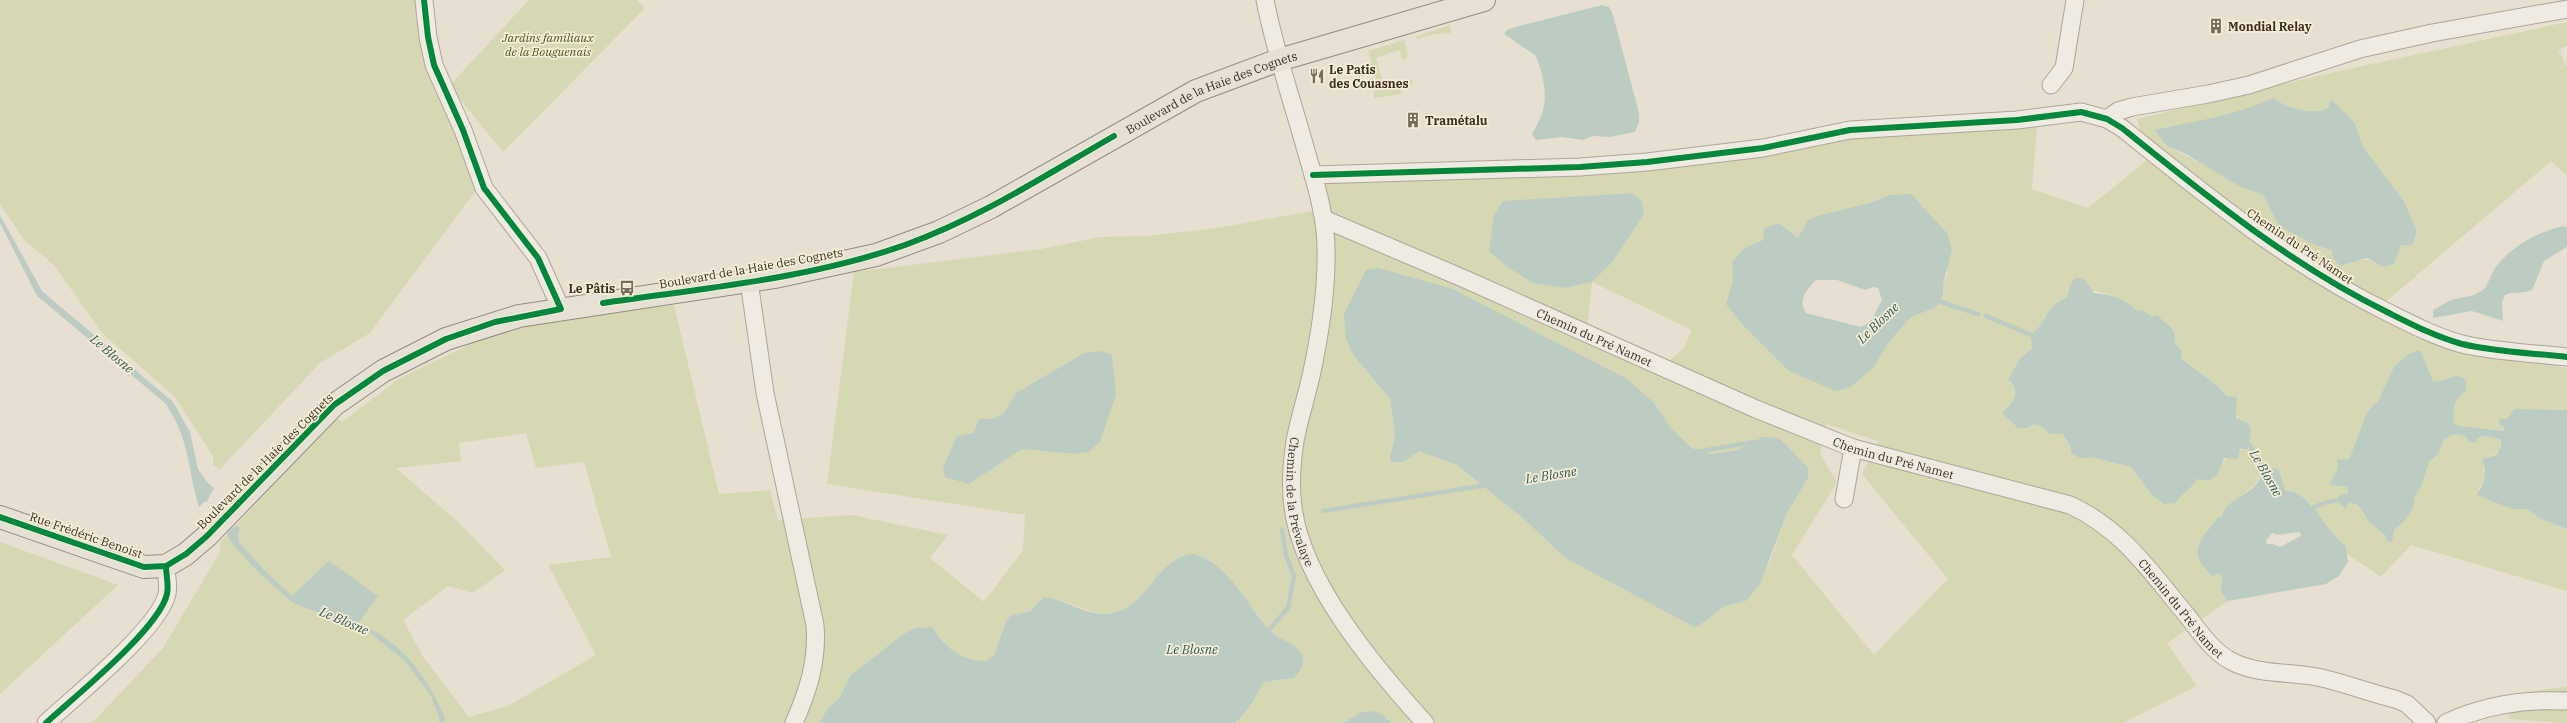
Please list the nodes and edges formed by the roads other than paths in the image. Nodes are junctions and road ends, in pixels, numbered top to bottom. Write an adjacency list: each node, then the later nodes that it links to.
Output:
1 (424, 0): 12 (street)
2 (1265, 0): 6 (street, Chemin de la Prévalaye)
3 (1484, 0): 6 (main road, Boulevard de la Haie des Cognets)
4 (2076, 0): 7 (street)
5 (2567, 10): 8 (street)
6 (1279, 60): 9 (street, Chemin de la Prévalaye); 11 (main road, Boulevard de la Haie des Cognets)
7 (2051, 85)
8 (2107, 119): 9 (street, Chemin du Pré Namet); 13 (street, Chemin du Pré Namet)
9 (1313, 175): 10 (street, Chemin de la Prévalaye)
10 (1324, 219): 14 (street, Chemin du Pré Namet); 21 (street, Chemin de la Prévalaye)
11 (749, 281): 12 (main road, Boulevard de la Haie des Cognets); 20 (street)
12 (561, 309): 17 (main road, Boulevard de la Haie des Cognets)
13 (2567, 357)
14 (1853, 448): 15 (street); 22 (street, Chemin du Pré Namet)
15 (1844, 499)
16 (0, 517): 17 (main road, Rue Frédéric Benoist)
17 (166, 566): 19 (street)
18 (2567, 701): 23 (street)
19 (46, 723)
20 (794, 723)
21 (1425, 723)
22 (2427, 723)
23 (2446, 723)

